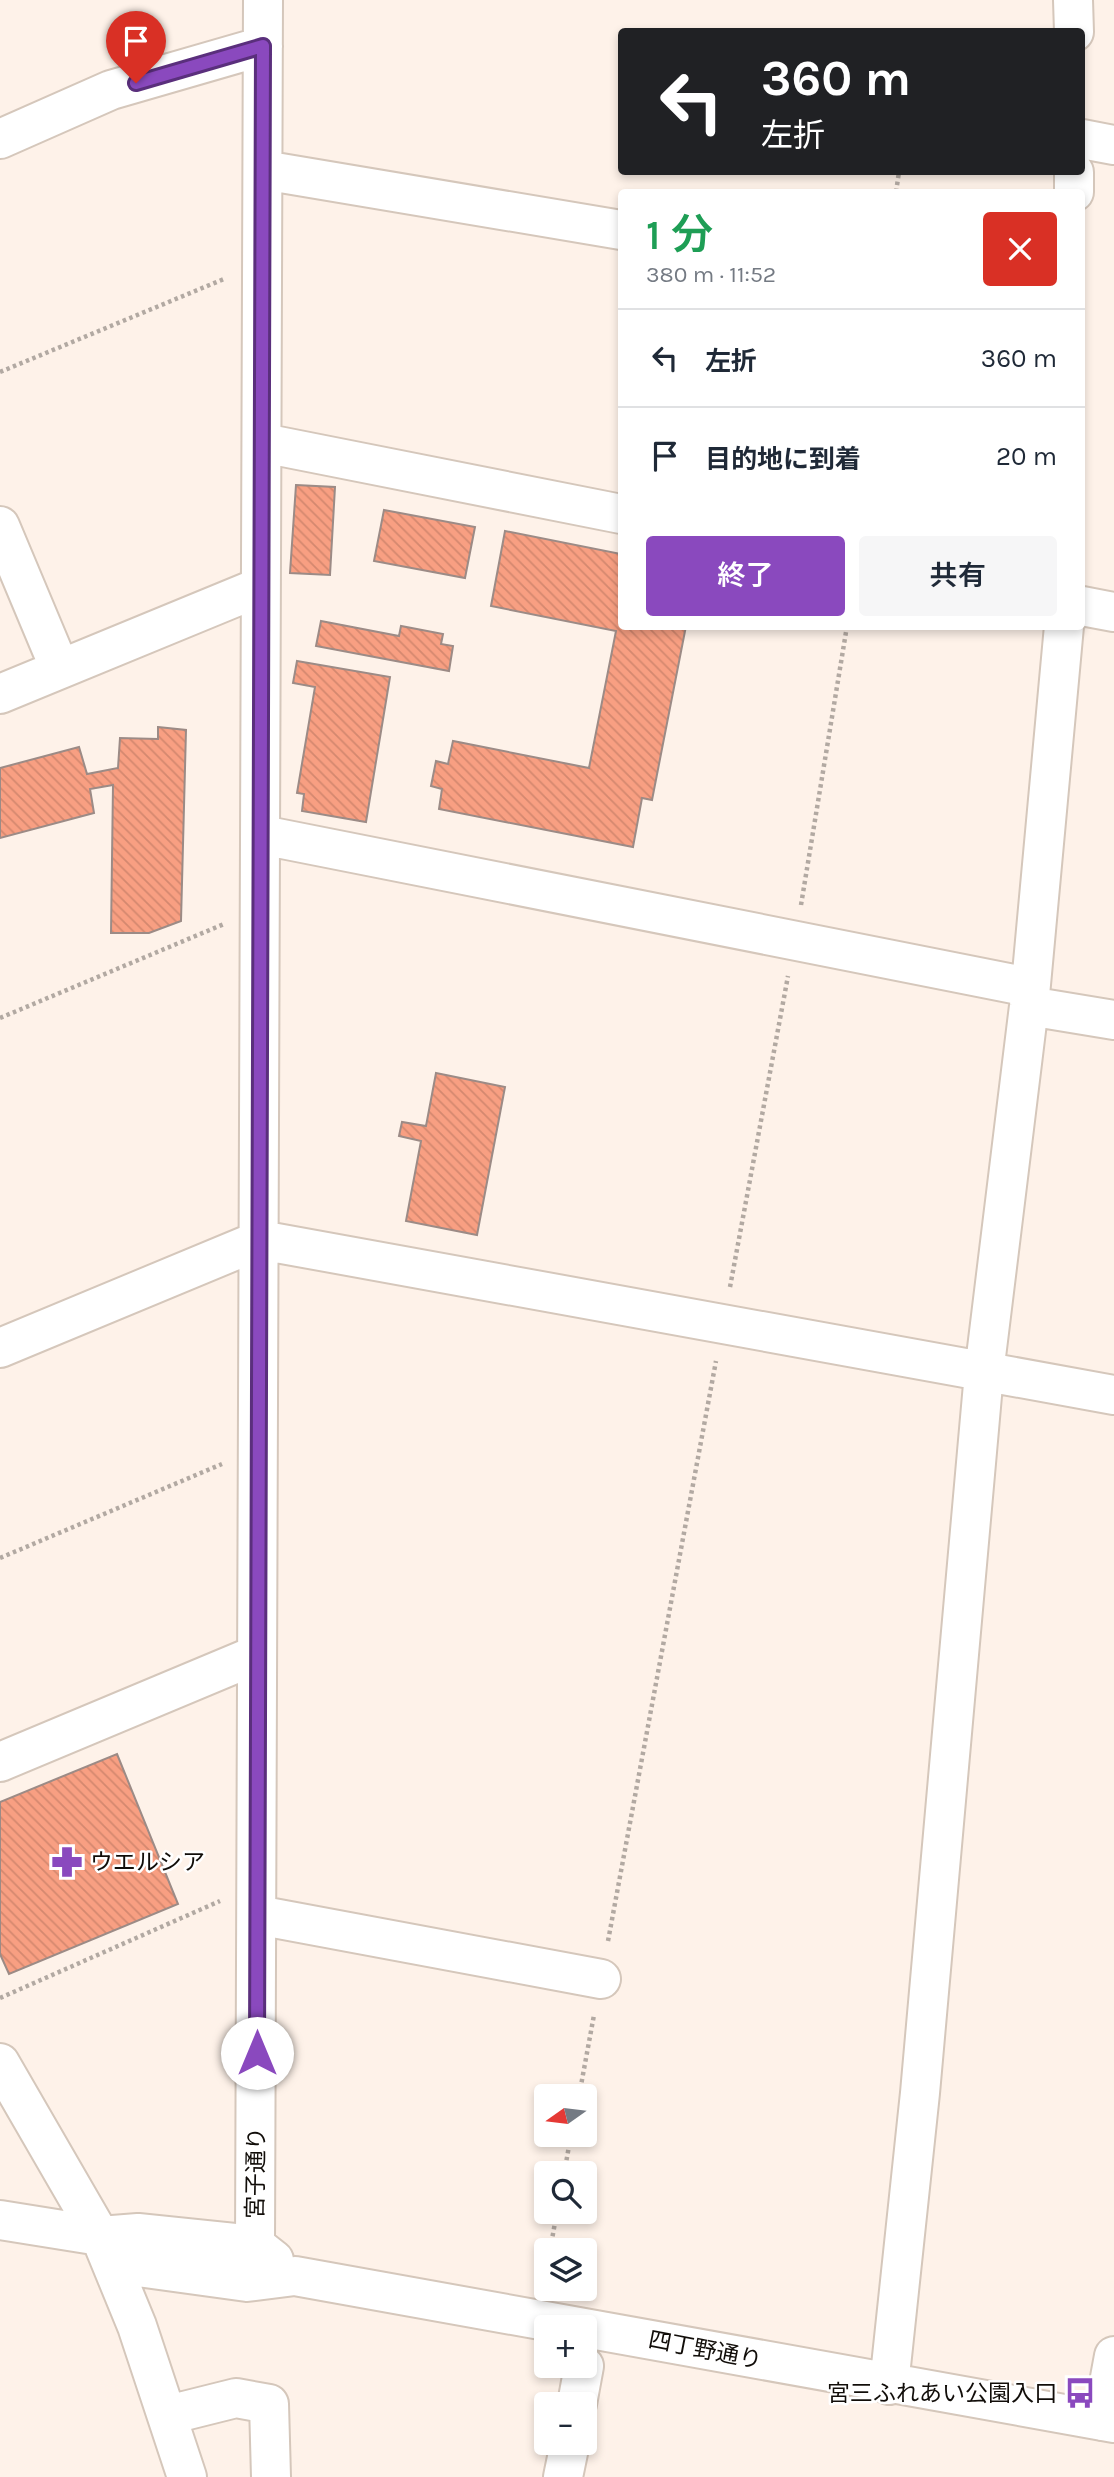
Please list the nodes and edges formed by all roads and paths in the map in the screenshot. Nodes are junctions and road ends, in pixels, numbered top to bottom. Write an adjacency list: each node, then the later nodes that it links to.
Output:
1 (263, 0): 4 (street, 宮子通り)
2 (1073, 0): 3 (street)
3 (1074, 28)
4 (263, 46): 5 (street); 8 (street, 宮子通り)
5 (0, 139)
6 (1085, 140): 7 (street)
7 (1114, 145)
8 (264, 170): 9 (street); 12 (street, 宮子通り)
9 (618, 229)
10 (233, 276): 11 (path)
11 (0, 372)
12 (263, 443): 13 (street); 15 (street, 宮子通り)
13 (618, 513)
14 (0, 526): 19 (street)
15 (260, 587): 19 (street); 21 (street, 宮子通り)
16 (1085, 607): 17 (street)
17 (1114, 612)
18 (1064, 630): 23 (street)
19 (60, 669): 20 (street)
20 (0, 694)
21 (262, 835): 23 (street); 26 (street, 宮子通り)
22 (228, 923): 24 (path)
23 (1029, 996): 25 (street); 28 (street)
24 (0, 1018)
25 (1114, 1020)
26 (260, 1240): 27 (street); 28 (street); 32 (street, 宮子通り)
27 (0, 1348)
28 (984, 1373): 29 (street); 45 (street)
29 (1114, 1395)
30 (226, 1462): 31 (path)
31 (0, 1558)
32 (257, 1655): 33 (street); 34 (street, 宮子通り)
33 (0, 1762)
34 (257, 1900): 35 (street); 36 (path); 40 (street, 宮子通り)
35 (600, 1979)
36 (0, 1998)
37 (0, 2063): 39 (street)
38 (0, 2220): 39 (street, 四丁野通り)
39 (100, 2236): 40 (street, 四丁野通り); 41 (street, 四丁野通り); 46 (street)
40 (256, 2245): 41 (street, 四丁野通り)
41 (295, 2276): 42 (street, 四丁野通り)
42 (534, 2339)
43 (597, 2354): 45 (street, 四丁野通り)
44 (1114, 2356): 47 (street)
45 (888, 2385): 47 (street, 四丁野通り)
46 (169, 2415): 49 (street); 50 (street)
47 (1108, 2422)
48 (568, 2455): 51 (street)
49 (187, 2477)
50 (271, 2477)
51 (564, 2477)

